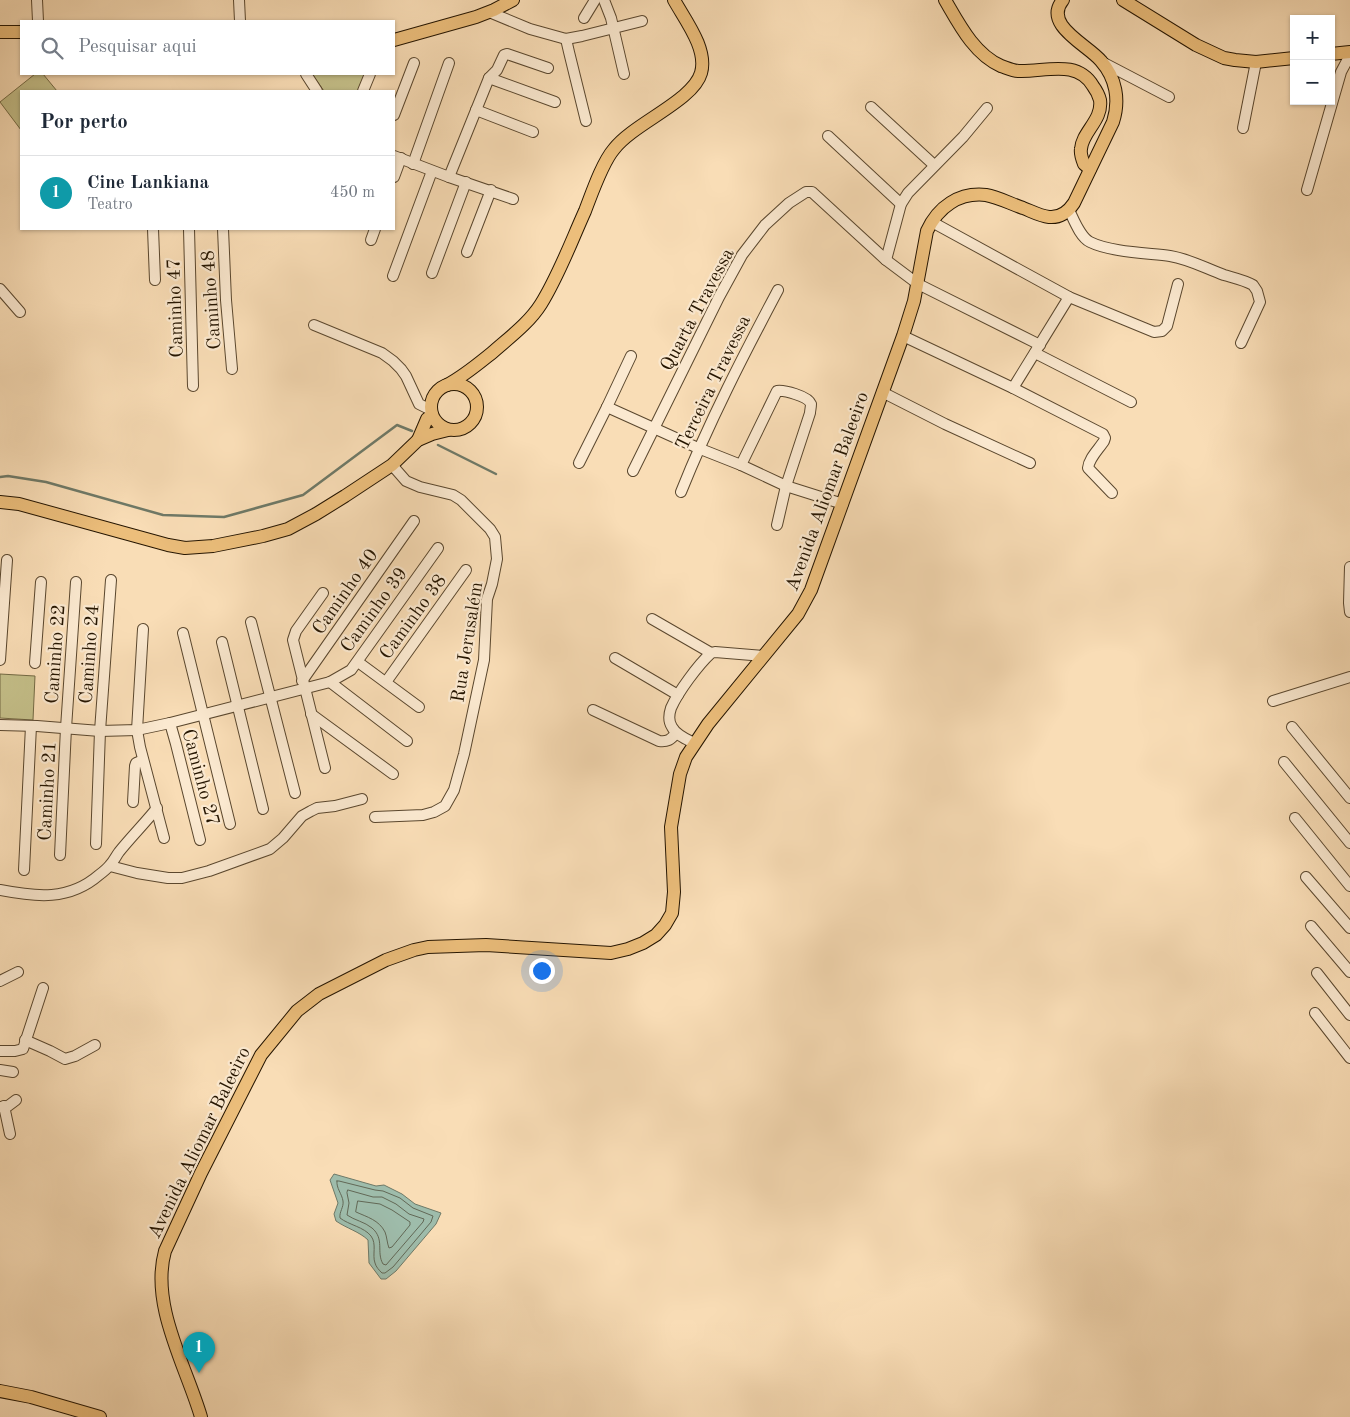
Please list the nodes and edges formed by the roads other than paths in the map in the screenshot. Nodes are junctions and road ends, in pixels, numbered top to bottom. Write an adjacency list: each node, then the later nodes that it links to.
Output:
1 (37, 0): 12 (street)
2 (239, 0): 13 (street)
3 (513, 0): 10 (main road)
4 (595, 0): 11 (street)
5 (604, 0): 15 (street)
6 (674, 0): 79 (main road)
7 (945, 0): 47 (main road)
8 (1063, 0): 23 (main road)
9 (1123, 0): 24 (main road)
10 (489, 12): 18 (street); 19 (main road)
11 (584, 18)
12 (38, 20)
13 (240, 20)
14 (642, 21): 15 (street)
15 (612, 28): 18 (street); 28 (street)
16 (0, 32): 17 (main road)
17 (20, 32)
18 (566, 39): 40 (street)
19 (395, 40)
20 (1335, 54): 21 (main road)
21 (1350, 54): 53 (street)
22 (1290, 58): 24 (main road)
23 (1102, 62): 34 (street); 47 (main road)
24 (1256, 62): 41 (street)
25 (414, 63): 39 (street)
26 (449, 63): 45 (street)
27 (548, 68): 31 (street)
28 (624, 74)
29 (307, 75): 32 (street)
30 (370, 75): 33 (street)
31 (488, 78): 35 (street); 38 (street)
32 (316, 90)
33 (363, 90)
34 (1169, 97)
35 (554, 102)
36 (870, 107): 46 (street)
37 (987, 108): 46 (street)
38 (476, 110): 42 (street); 50 (street)
39 (395, 112)
40 (586, 121)
41 (1243, 128)
42 (533, 132)
43 (828, 136): 55 (street)
44 (397, 157): 45 (street); 48 (street)
45 (413, 164): 49 (street)
46 (934, 166): 55 (street)
47 (1087, 167): 56 (main road)
48 (395, 170)
49 (432, 171): 50 (street); 66 (street)
50 (449, 177): 51 (street)
51 (466, 182): 52 (street); 65 (street)
52 (491, 190): 54 (street); 63 (street)
53 (1307, 190)
54 (513, 199)
55 (901, 204): 64 (street)
56 (1069, 210): 57 (main road, Avenida Aliomar Baleeiro); 76 (street)
57 (932, 222): 68 (main road, Avenida Aliomar Baleeiro); 72 (street)
58 (152, 230): 67 (street)
59 (189, 230): 82 (street, Caminho 47)
60 (223, 230): 80 (street, Caminho 48)
61 (375, 230): 62 (street)
62 (370, 240)
63 (467, 252)
64 (886, 260): 68 (street); 89 (street, Quarta Travessa)
65 (432, 273)
66 (393, 276)
67 (155, 280)
68 (918, 284): 75 (main road, Avenida Aliomar Baleeiro); 77 (street)
69 (1178, 284): 72 (street)
70 (0, 289): 73 (street)
71 (778, 290): 92 (street, Terceira Travessa)
72 (1069, 297): 77 (street)
73 (20, 312)
74 (314, 325): 88 (street)
75 (903, 336): 83 (street); 84 (main road, Avenida Aliomar Baleeiro)
76 (1241, 343)
77 (1037, 349): 83 (street); 86 (street)
78 (631, 356): 87 (street)
79 (476, 366): 81 (main road); 85 (main road)
80 (232, 369)
81 (447, 385): 85 (main road); 88 (main road)
82 (193, 386)
83 (1013, 388): 100 (street)
84 (882, 392): 94 (street); 102 (main road, Avenida Aliomar Baleeiro)
85 (472, 393): 90 (main road)
86 (1131, 402)
87 (607, 406): 89 (street); 93 (street)
88 (431, 413): 90 (main road); 91 (main road)
89 (654, 428): 92 (street); 97 (street, Quarta Travessa)
90 (448, 430): 91 (main road)
91 (418, 440): 95 (main road)
92 (698, 448): 96 (street); 99 (street, Terceira Travessa)
93 (579, 463)
94 (1030, 463)
95 (392, 465): 101 (main road); 157 (street, Rua Jerusalém)
96 (741, 465): 98 (street); 98 (street)
97 (633, 470)
98 (786, 486): 102 (street); 104 (street)
99 (681, 492)
100 (1112, 493)
101 (0, 502)
102 (843, 504): 120 (main road, Avenida Aliomar Baleeiro)
103 (414, 521): 128 (street, Caminho 40)
104 (776, 524)
105 (438, 548): 123 (street, Caminho 39)
106 (7, 560): 122 (street)
107 (1350, 567): 113 (street)
108 (466, 570): 127 (street, Caminho 38)
109 (111, 580): 143 (street, Caminho 24)
110 (41, 582): 124 (street)
111 (76, 582): 141 (street, Caminho 22)
112 (323, 593): 128 (street)
113 (1350, 612)
114 (652, 619): 119 (street)
115 (250, 622): 130 (street)
116 (143, 629): 142 (street)
117 (183, 633): 135 (street)
118 (222, 642): 132 (street)
119 (711, 653): 120 (street); 129 (street)
120 (764, 656): 146 (main road, Avenida Aliomar Baleeiro)
121 (615, 658): 129 (street)
122 (0, 660)
123 (358, 662): 126 (street, Caminho 39); 127 (street)
124 (36, 663)
125 (1350, 677): 131 (street)
126 (330, 682): 128 (street, Caminho 39); 145 (street)
127 (386, 682): 133 (street)
128 (303, 684): 130 (street, Caminho 39); 136 (street)
129 (678, 695): 144 (street)
130 (270, 697): 132 (street, Caminho 39); 151 (street)
131 (1273, 700)
132 (238, 705): 135 (street, Caminho 39); 156 (street)
133 (419, 707)
134 (593, 710): 144 (street)
135 (204, 714): 137 (street, Caminho 39); 159 (street)
136 (311, 714): 149 (street); 150 (street)
137 (170, 724): 142 (street, Caminho 39); 161 (street, Caminho 27)
138 (0, 725): 139 (street, Caminho 39)
139 (31, 726): 141 (street, Caminho 39); 166 (street)
140 (1292, 727): 152 (street)
141 (66, 728): 143 (street, Caminho 39); 164 (street, Caminho 21)
142 (136, 730): 143 (street, Caminho 39); 147 (street)
143 (100, 731): 163 (street, Caminho 24)
144 (676, 734): 146 (street)
145 (407, 740)
146 (694, 744): 190 (main road, Avenida Aliomar Baleeiro)
147 (143, 760): 154 (street); 155 (street)
148 (1284, 762): 162 (street)
149 (325, 768)
150 (393, 774)
151 (295, 793)
152 (1350, 798)
153 (362, 799): 165 (street)
154 (133, 802)
155 (157, 808): 160 (street); 165 (street)
156 (263, 809)
157 (375, 817)
158 (1295, 818): 168 (street)
159 (230, 824)
160 (164, 838)
161 (200, 840)
162 (1350, 843)
163 (96, 844)
164 (60, 855)
165 (110, 866): 169 (street)
166 (24, 870)
167 (1306, 877): 171 (street)
168 (1350, 886)
169 (0, 890)
170 (1311, 926): 173 (street)
171 (1350, 928)
172 (18, 972): 175 (street)
173 (1350, 972)
174 (1317, 973): 178 (street)
175 (0, 981)
176 (44, 988): 179 (street)
177 (1315, 1013): 182 (street)
178 (1350, 1016)
179 (26, 1040): 180 (street); 181 (street)
180 (95, 1044)
181 (0, 1051)
182 (1350, 1058)
183 (0, 1070): 184 (street)
184 (13, 1072)
185 (16, 1100): 186 (street)
186 (2, 1106): 187 (street)
187 (10, 1134)
188 (0, 1391): 189 (main road)
189 (100, 1417)
190 (201, 1417)

